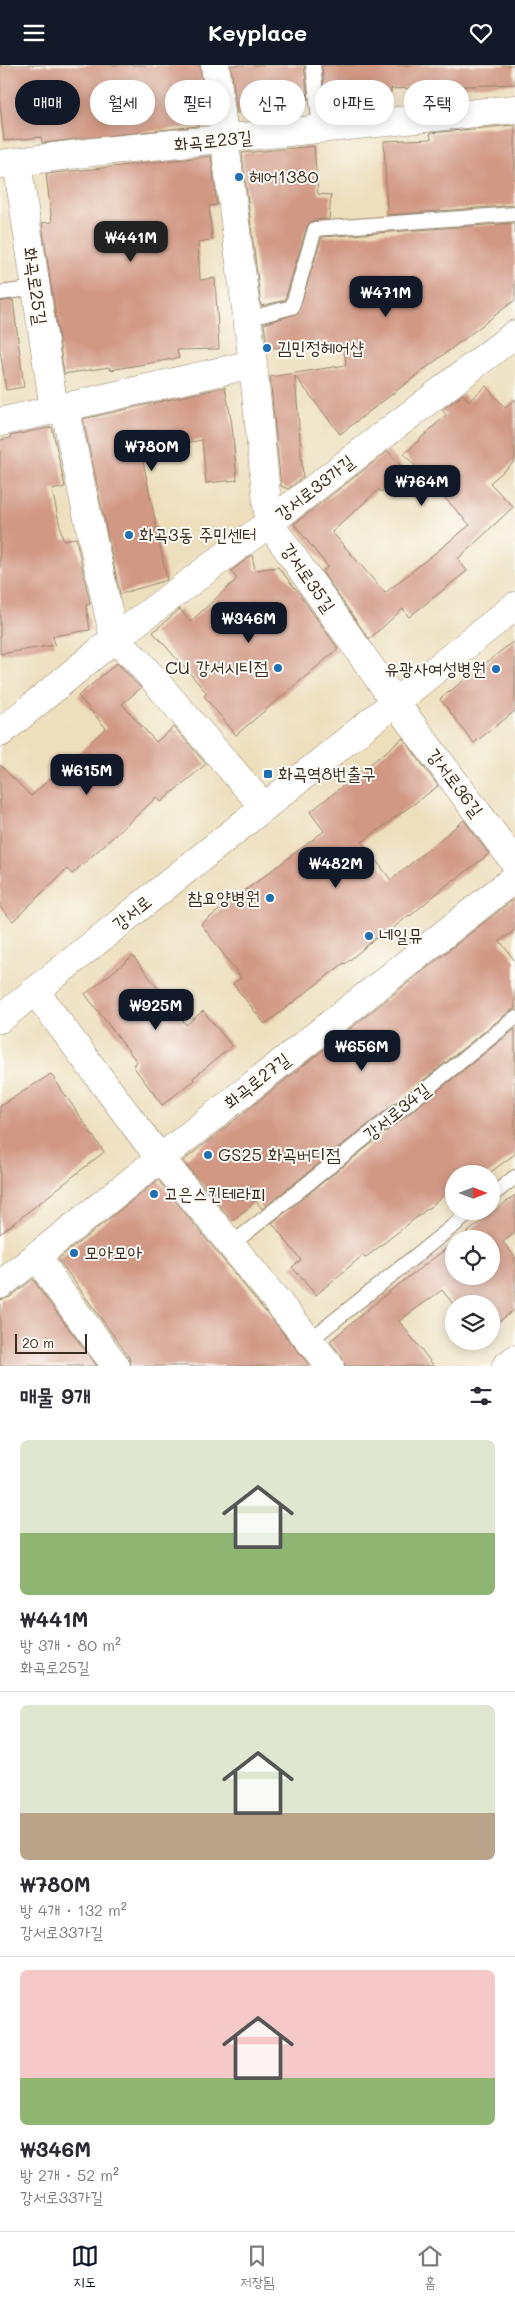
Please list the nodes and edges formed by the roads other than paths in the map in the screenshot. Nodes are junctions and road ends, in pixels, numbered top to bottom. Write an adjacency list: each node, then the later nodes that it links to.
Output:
1 (215, 65): 5 (street, 강서로35길)
2 (313, 65): 4 (lane)
3 (515, 109): 4 (street, 화곡로23길)
4 (320, 130): 5 (street, 화곡로23길)
5 (224, 140): 6 (street, 화곡로23길); 10 (street, 강서로35길)
6 (8, 163): 8 (street, 화곡로25길)
7 (515, 213): 10 (lane)
8 (36, 288): 9 (lane); 13 (street, 화곡로25길)
9 (0, 293)
10 (247, 319): 12 (street, 강서로35길)
11 (515, 334): 15 (street, 강서로33가길)
12 (252, 364): 13 (street); 15 (street, 강서로35길)
13 (59, 408): 14 (street); 17 (street)
14 (0, 422)
15 (270, 523): 17 (street, 강서로33가길); 18 (street, 강서로35길)
16 (515, 606): 18 (street, 강서로)
17 (114, 639): 19 (street, 강서로33가길); 20 (street)
18 (395, 702): 20 (street, 강서로); 21 (street, 강서로36길)
19 (0, 733)
20 (264, 807): 23 (street, 강서로)
21 (515, 863)
22 (515, 877): 26 (street, 화곡로27길)
23 (35, 991): 25 (street, 강서로); 26 (street)
24 (515, 1018): 30 (lane, 강서로34길)
25 (0, 1019)
26 (160, 1156): 30 (street); 31 (street, 화곡로27길)
27 (515, 1177): 28 (lane)
28 (500, 1189)
29 (461, 1220): 33 (lane)
30 (232, 1244): 33 (street)
31 (37, 1255): 32 (street, 화곡로27길); 35 (street)
32 (0, 1285)
33 (310, 1340): 36 (street)
34 (515, 1359): 37 (street)
35 (116, 1366)
36 (330, 1366)
37 (506, 1366)

